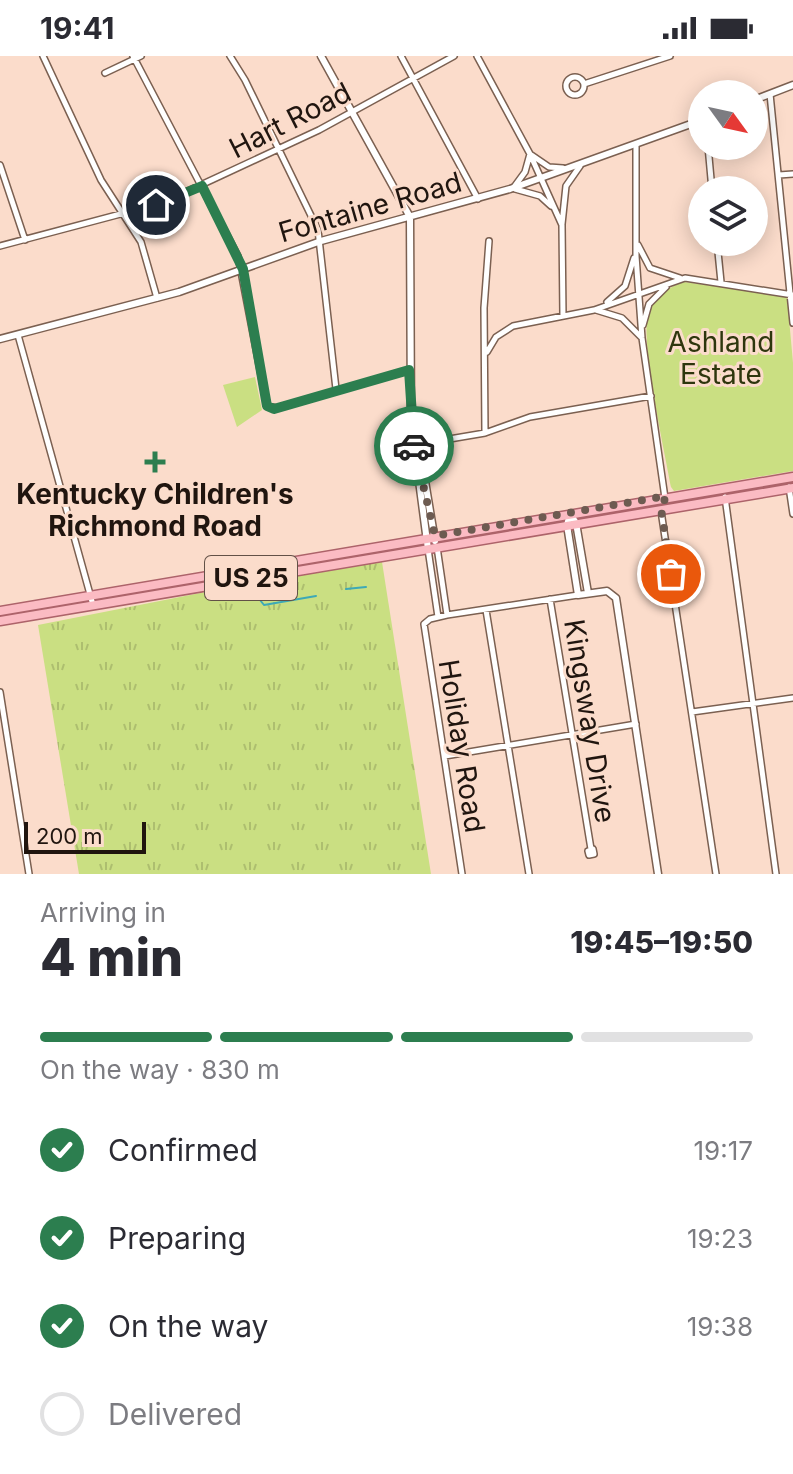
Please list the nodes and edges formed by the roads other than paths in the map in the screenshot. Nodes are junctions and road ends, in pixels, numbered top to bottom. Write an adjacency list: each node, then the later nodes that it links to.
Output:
1 (43, 56): 27 (street)
2 (230, 56): 17 (street)
3 (321, 56): 14 (street)
4 (401, 56): 10 (street)
5 (454, 56): 10 (street, Hart Road)
6 (477, 56): 18 (street)
7 (670, 56): 11 (street)
8 (136, 57): 9 (street); 24 (street)
9 (105, 73)
10 (413, 79): 14 (street, Hart Road); 26 (street)
11 (584, 84)
12 (793, 85): 13 (street)
13 (770, 94): 22 (street)
14 (352, 112): 17 (street, Hart Road); 28 (street)
15 (688, 125): 16 (street, Fontaine Road)
16 (636, 145): 20 (street, Fontaine Road); 33 (street)
17 (279, 150): 24 (street, Hart Road); 31 (street)
18 (530, 154): 20 (street); 23 (street); 25 (street)
19 (0, 165): 30 (street)
20 (580, 166): 23 (street, Fontaine Road); 29 (street)
21 (793, 174): 22 (street)
22 (779, 175): 41 (street)
23 (541, 179): 25 (street, Fontaine Road); 29 (street)
24 (202, 186): 27 (street, Hart Road); 36 (street)
25 (510, 189): 26 (street, Fontaine Road); 29 (street)
26 (478, 199): 28 (street, Fontaine Road)
27 (123, 214): 30 (street, Hart Road); 42 (street)
28 (410, 217): 31 (street, Fontaine Road); 52 (street)
29 (562, 225): 44 (street)
30 (25, 240): 34 (street, Hart Road)
31 (321, 241): 36 (street, Fontaine Road); 53 (street)
32 (489, 241): 46 (street)
33 (636, 241): 37 (street); 40 (street); 43 (street)
34 (0, 246)
35 (718, 256): 39 (street)
36 (243, 269): 42 (street, Fontaine Road); 53 (street)
37 (685, 278): 38 (street); 39 (street)
38 (673, 282): 40 (street); 49 (street)
39 (721, 282): 41 (street)
40 (638, 293): 43 (street); 49 (street)
41 (792, 295): 45 (street)
42 (157, 298): 48 (street, Fontaine Road)
43 (594, 310): 44 (street); 49 (street)
44 (563, 316): 47 (street)
45 (793, 323)
46 (486, 331): 47 (street); 51 (street)
47 (501, 333): 51 (street)
48 (18, 335): 50 (street, Fontaine Road); 71 (street)
49 (642, 338): 54 (street)
50 (0, 339)
51 (487, 352): 55 (street)
52 (409, 370): 53 (street); 56 (street)
53 (336, 389)
54 (651, 396): 55 (street); 61 (street)
55 (485, 433): 56 (street)
56 (414, 445): 57 (street)
57 (417, 463): 67 (street); 67 (street)
58 (790, 477): 59 (main road); 60 (street)
59 (723, 488): 61 (main road); 62 (street)
60 (791, 489): 62 (main road, US 25); 65 (street)
61 (666, 496): 63 (street); 64 (main road)
62 (725, 499): 63 (main road, US 25); 79 (street)
63 (661, 509): 66 (main road, US 25); 80 (street)
64 (570, 514): 66 (street); 67 (main road)
65 (793, 514)
66 (572, 524): 67 (main road, US 25); 68 (street); 69 (street)
67 (431, 542): 71 (main road, US 25); 71 (main road, US 25); 74 (street); 75 (street)
68 (588, 593): 69 (street); 81 (street)
69 (578, 595): 70 (street)
70 (550, 599): 72 (street); 82 (street, Kingsway Drive)
71 (91, 600): 73 (main road, US 25); 76 (main road, US 25)
72 (486, 610): 74 (street); 83 (street)
73 (0, 611)
74 (447, 615): 75 (street)
75 (438, 617): 84 (street, Holiday Road)
76 (0, 621)
77 (0, 692): 86 (street)
78 (793, 698): 79 (street)
79 (753, 704): 80 (street); 91 (street)
80 (692, 712): 90 (street)
81 (636, 724): 82 (street); 89 (street)
82 (571, 735): 83 (street); 85 (street, Kingsway Drive)
83 (507, 744): 84 (street); 88 (street)
84 (445, 756): 87 (street, Holiday Road)
85 (591, 849)
86 (29, 874)
87 (462, 874)
88 (529, 874)
89 (658, 874)
90 (716, 874)
91 (776, 874)

